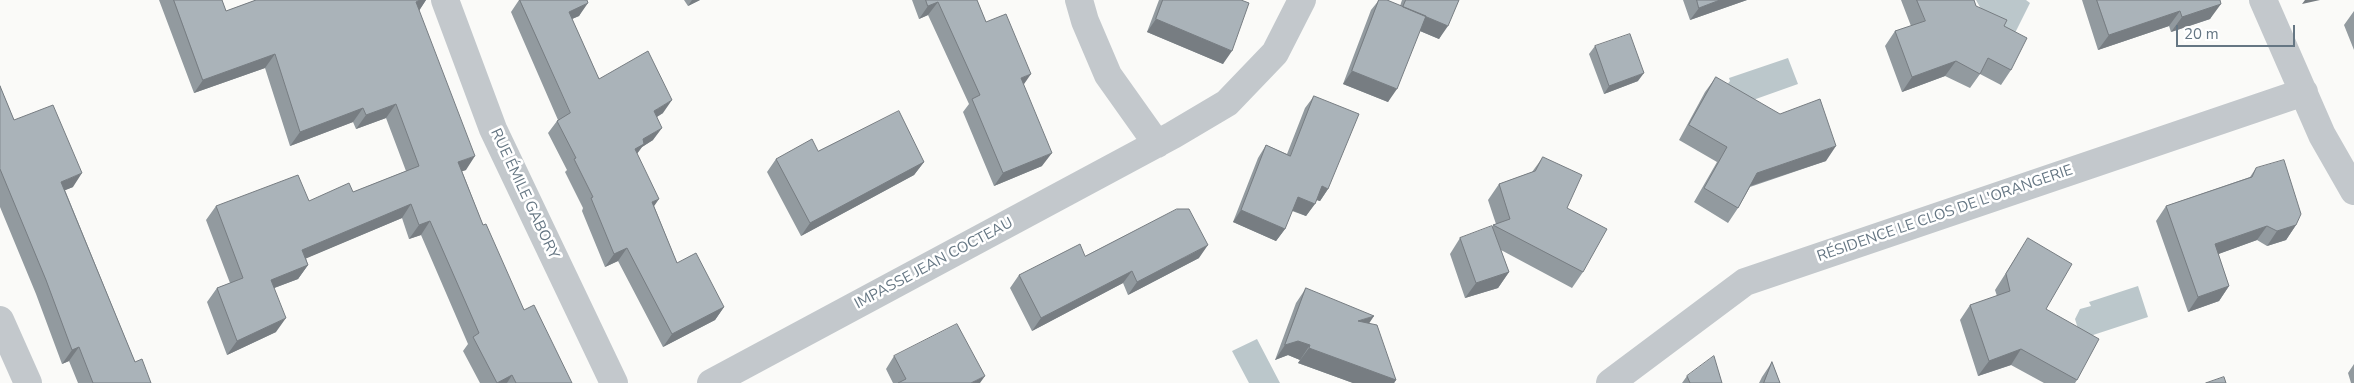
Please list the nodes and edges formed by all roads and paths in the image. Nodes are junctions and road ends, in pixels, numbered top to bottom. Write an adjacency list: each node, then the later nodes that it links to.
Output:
1 (445, 0): 10 (street, RUE ÉMILE GABORY)
2 (1080, 0): 6 (street)
3 (1302, 0): 6 (street, IMPASSE JEAN COCTEAU)
4 (2263, 0): 5 (street)
5 (2304, 92): 7 (street); 12 (street, RÉSIDENCE LE CLOS DE L'ORANGERIE)
6 (1157, 144): 11 (street, IMPASSE JEAN COCTEAU)
7 (2354, 191)
8 (2, 332): 9 (street)
9 (28, 383)
10 (614, 383)
11 (711, 383)
12 (1610, 383)

